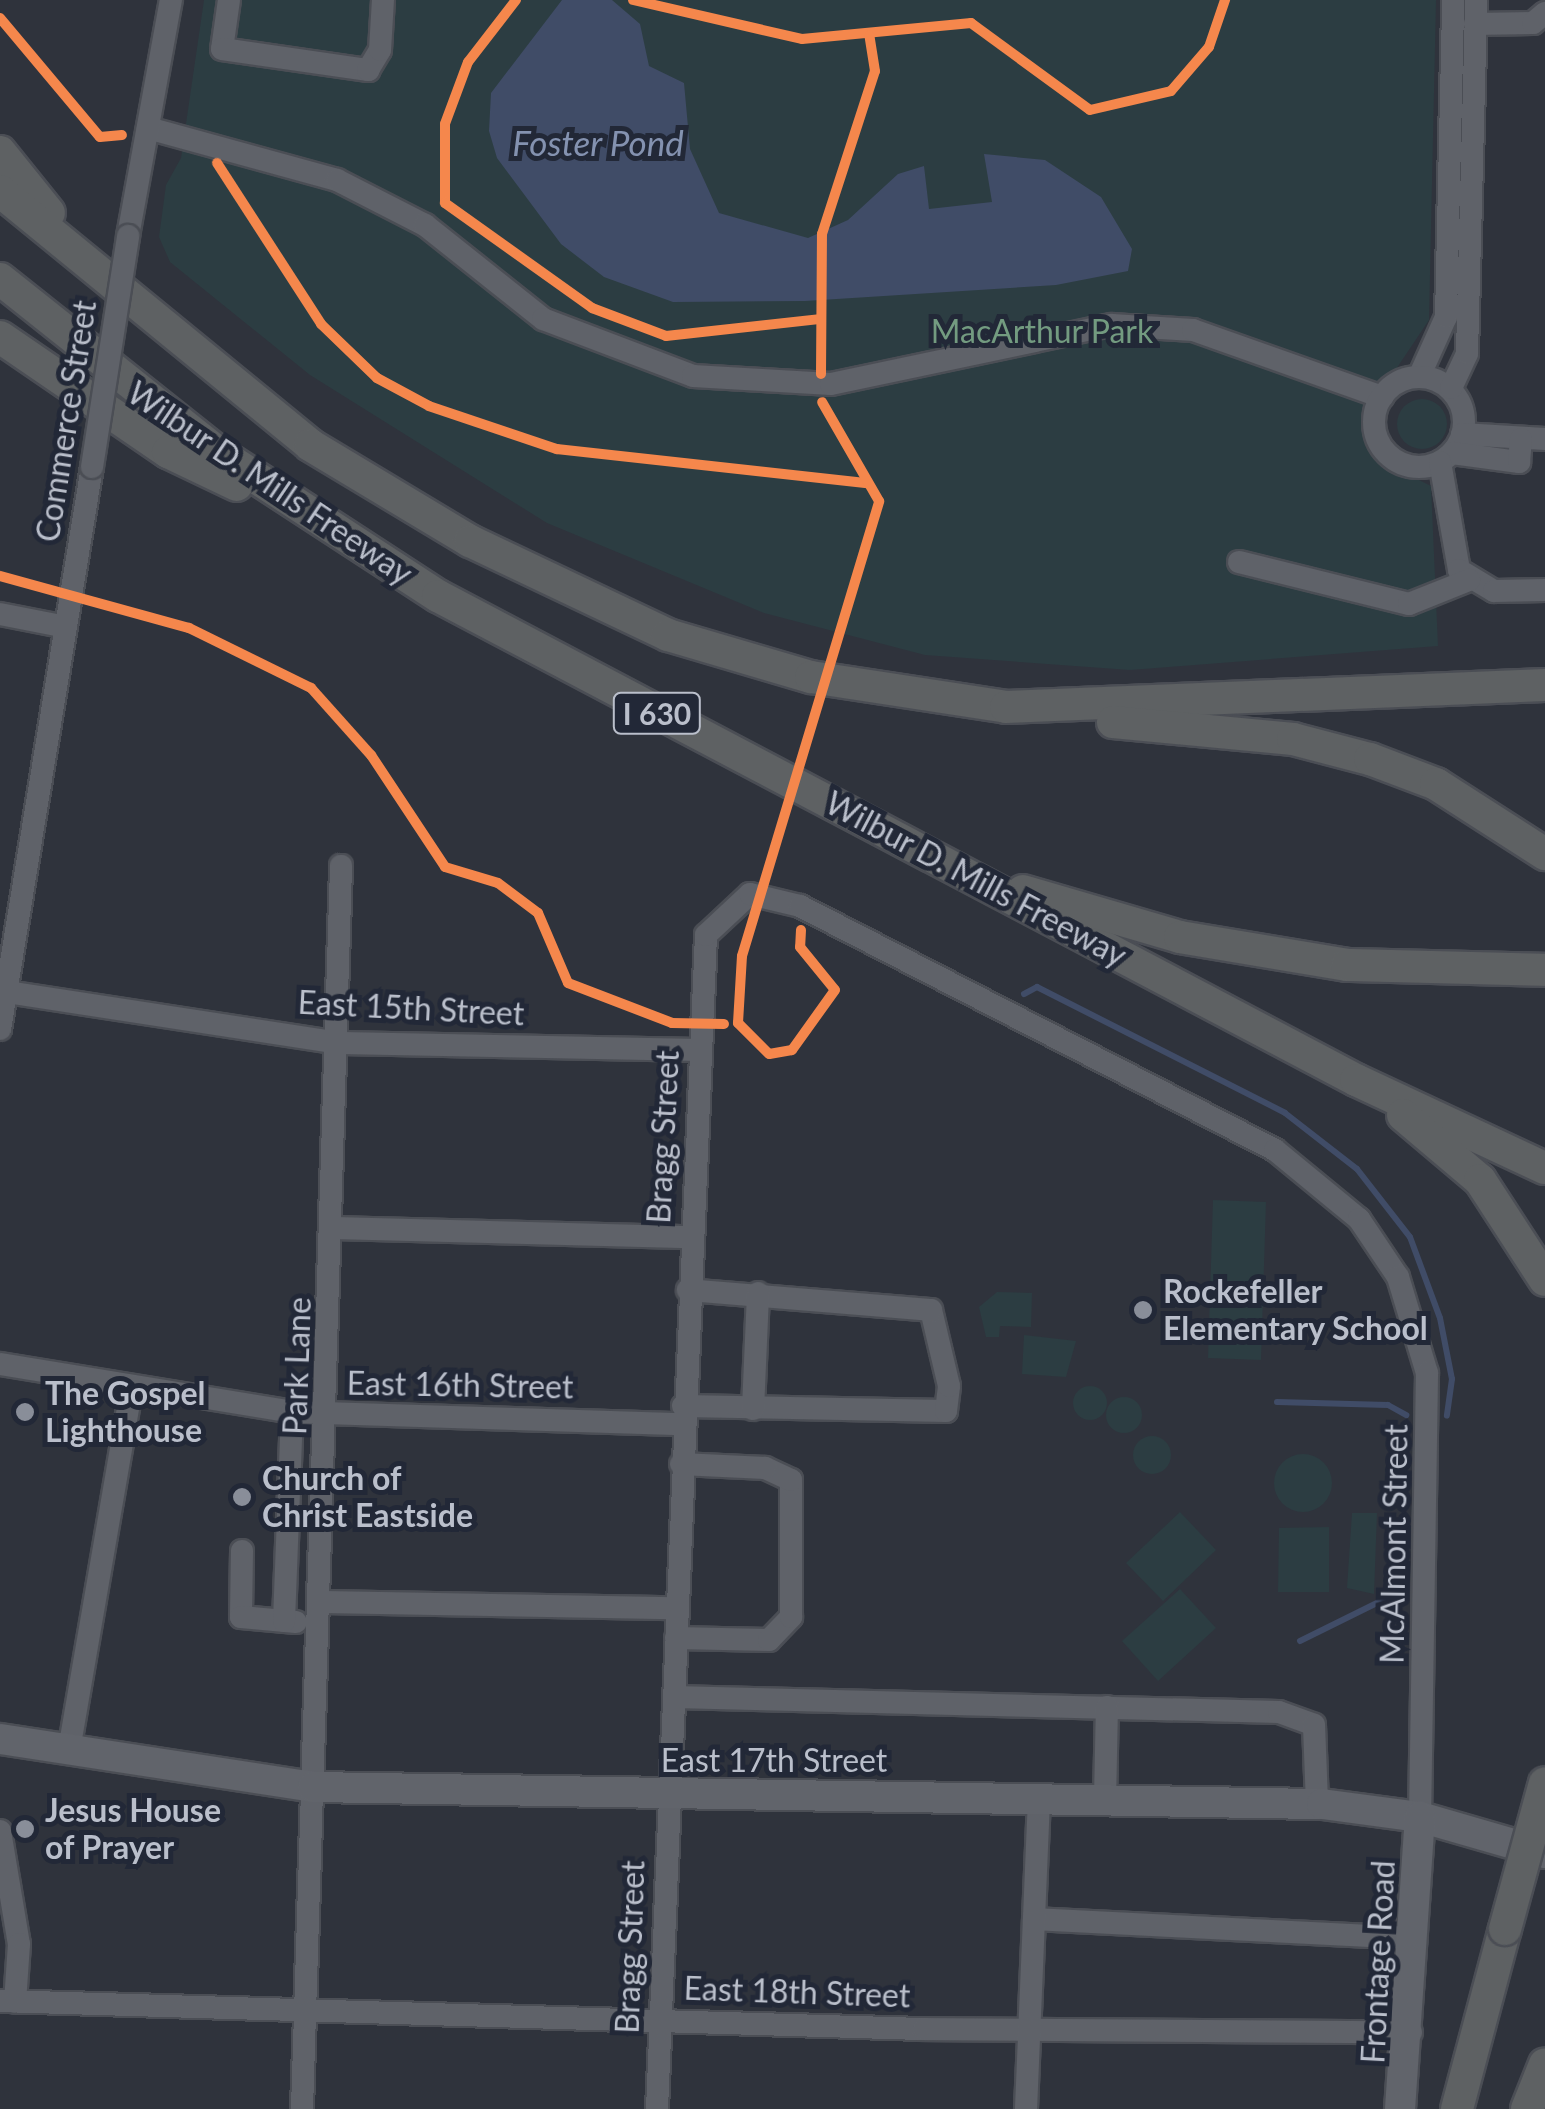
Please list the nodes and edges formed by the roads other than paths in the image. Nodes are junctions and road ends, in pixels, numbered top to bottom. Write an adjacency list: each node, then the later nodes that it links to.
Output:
1 (171, 0): 7 (street, Commerce Street)
2 (229, 0): 3 (street)
3 (383, 0)
4 (1453, 0): 13 (street)
5 (1476, 12): 6 (street); 14 (street)
6 (1545, 13)
7 (148, 128): 15 (street); 23 (street, Commerce Street, bridge)
8 (0, 152): 10 (highway)
9 (0, 190): 10 (highway, Wilbur D. Mills Freeway / I 630)
10 (99, 276): 27 (highway, Wilbur D. Mills Freeway / I 630)
11 (0, 279): 18 (highway, Wilbur D. Mills Freeway / I 630)
12 (0, 337): 18 (highway)
13 (1419, 377): 14 (street); 15 (street)
14 (1451, 388): 17 (street)
15 (1382, 396): 17 (street)
16 (1545, 439): 17 (street)
17 (1451, 449): 20 (street)
18 (330, 530): 30 (highway, Wilbur D. Mills Freeway / I 630)
19 (1239, 562): 20 (street)
20 (1469, 580): 21 (street)
21 (1545, 590)
22 (0, 614): 23 (street)
23 (66, 627): 32 (street, Commerce Street)
24 (1545, 666): 26 (highway)
25 (1545, 684): 26 (highway)
26 (1409, 687): 27 (highway, Wilbur D. Mills Freeway / I 630)
27 (1006, 708): 28 (highway)
28 (1545, 854)
29 (341, 866): 34 (street, Park Lane)
30 (971, 876): 31 (highway); 36 (highway, Wilbur D. Mills Freeway / I 630)
31 (1545, 970)
32 (3, 991): 33 (street, Commerce Street); 34 (street, East 15th Street)
33 (0, 1029)
34 (339, 1042): 35 (street, East 15th Street); 38 (street, Park Lane)
35 (701, 1050): 39 (street, Bragg Street); 40 (street, Bragg Street)
36 (1356, 1080): 37 (highway); 41 (highway)
37 (1545, 1168)
38 (334, 1228): 39 (street); 48 (street, Park Lane)
39 (690, 1236): 42 (street, Bragg Street)
40 (1398, 1277): 66 (street, McAlmont Street)
41 (1545, 1280)
42 (688, 1290): 43 (street); 49 (street, Bragg Street)
43 (758, 1293): 46 (street); 46 (street, East 16th Street)
44 (0, 1364): 45 (street, East 16th Street)
45 (132, 1386): 47 (street, East 16th Street); 59 (street)
46 (753, 1409): 49 (street, East 16th Street)
47 (292, 1412): 48 (street, East 16th Street); 54 (street)
48 (328, 1414): 49 (street, East 16th Street); 53 (street, Park Lane)
49 (682, 1415): 50 (street, Bragg Street)
50 (680, 1464): 52 (street, Bragg Street); 55 (street)
51 (242, 1551): 54 (street)
52 (677, 1608): 53 (street); 55 (street, Bragg Street)
53 (320, 1613): 54 (street); 61 (street, Park Lane)
54 (284, 1621)
55 (676, 1638): 56 (street, Bragg Street)
56 (674, 1697): 57 (street); 62 (street, Bragg Street)
57 (1107, 1707): 64 (street); 65 (street)
58 (0, 1739): 59 (main road, East 17th Street)
59 (69, 1750): 61 (main road, East 17th Street)
60 (1545, 1783): 81 (highway, bridge)
61 (313, 1787): 62 (main road, East 17th Street); 72 (street, Park Lane)
62 (670, 1795): 63 (main road, East 17th Street); 73 (street, Bragg Street)
63 (1038, 1799): 64 (main road, East 17th Street); 69 (street)
64 (1105, 1800): 65 (main road, East 17th Street)
65 (1318, 1804): 66 (main road, East 17th Street)
66 (1420, 1817): 68 (main road, East 17th Street); 70 (main road, Frontage Road)
67 (0, 1832): 71 (street)
68 (1545, 1853)
69 (1034, 1918): 70 (street); 74 (street)
70 (1414, 1938): 75 (main road, Frontage Road)
71 (8, 2002): 72 (street, East 18th Street)
72 (304, 2010): 73 (street, East 18th Street); 77 (street, Park Lane)
73 (660, 2018): 74 (street, East 18th Street); 78 (street, Bragg Street)
74 (1031, 2027): 75 (street, East 18th Street); 79 (street)
75 (1412, 2032): 80 (main road, Frontage Road)
76 (1545, 2064): 82 (highway)
77 (302, 2109)
78 (657, 2109)
79 (1026, 2109)
80 (1400, 2109)
81 (1457, 2109)
82 (1526, 2109)

